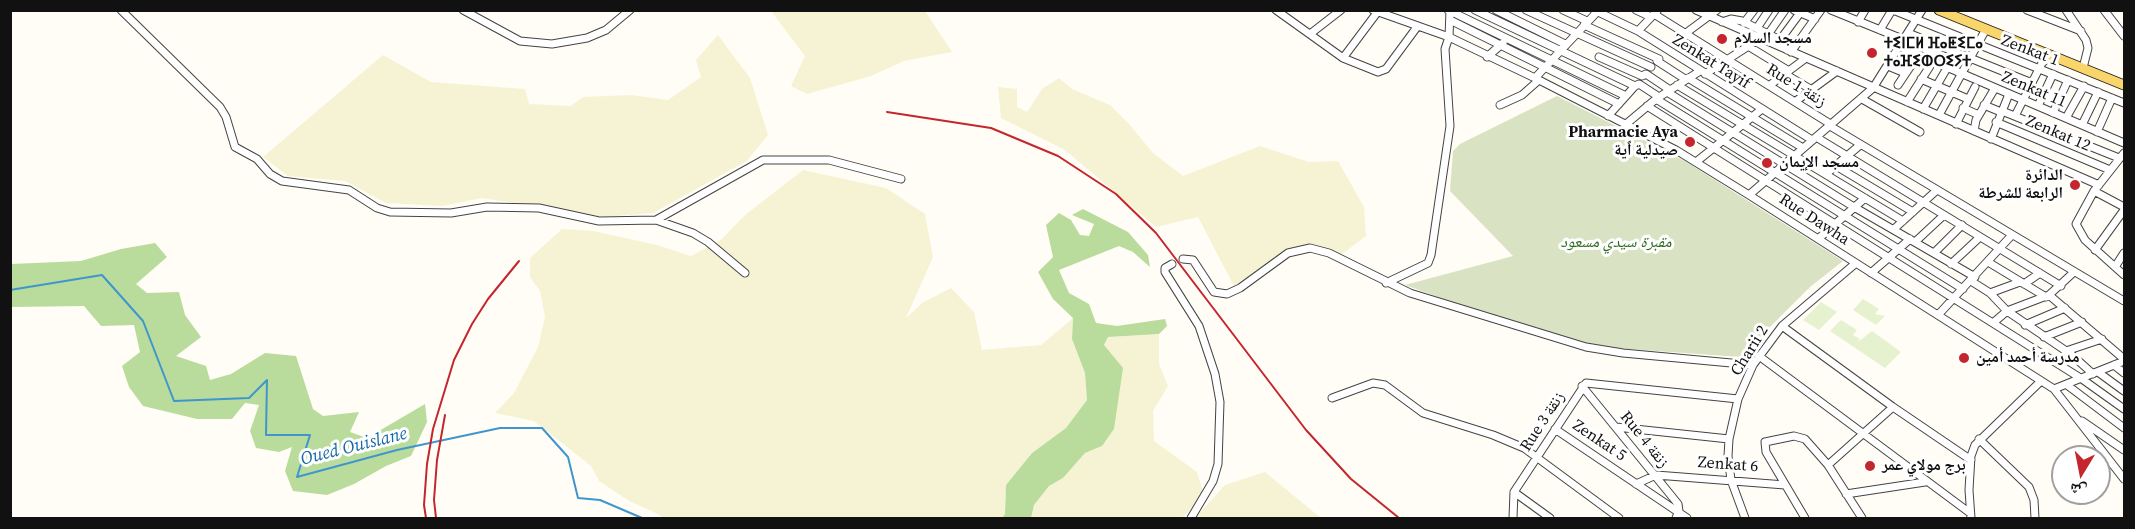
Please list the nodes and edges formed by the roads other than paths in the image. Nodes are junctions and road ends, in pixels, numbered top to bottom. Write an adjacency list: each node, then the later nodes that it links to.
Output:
1 (121, 10): 181 (street)
2 (463, 10): 3 (street)
3 (630, 10)
4 (1276, 10): 31 (street)
5 (1341, 10): 54 (street)
6 (1475, 10): 47 (street)
7 (1496, 10): 41 (street)
8 (1563, 10): 42 (street)
9 (1636, 10): 32 (street, Rue 1 زنقة)
10 (1696, 10): 33 (street)
11 (1717, 10): 33 (street)
12 (1738, 10): 34 (street)
13 (1754, 10): 39 (street)
14 (1769, 10): 44 (street)
15 (1785, 10): 52 (street)
16 (1821, 10): 35 (street)
17 (1865, 10): 40 (street)
18 (1893, 10): 37 (street, Zenkat 1); 46 (street)
19 (1922, 10): 37 (street)
20 (1939, 10): 45 (main road)
21 (1952, 10): 80 (main road)
22 (2028, 10): 49 (street)
23 (2066, 10): 49 (street)
24 (2104, 10): 55 (street)
25 (1376, 11): 43 (street, Rue Dawha); 74 (street)
26 (1449, 11): 36 (street); 57 (street)
27 (1595, 11): 42 (street); 48 (street, Zenkat Tayif)
28 (1835, 11): 40 (street)
29 (1529, 12): 41 (street); 50 (street)
30 (1797, 12): 35 (street); 59 (street)
31 (1285, 13): 54 (street)
32 (1654, 14): 48 (street); 51 (street, Rue 1 زنقة)
33 (1710, 17): 38 (street); 51 (street)
34 (1733, 19): 38 (street); 39 (street)
35 (1815, 19): 69 (street)
36 (1450, 20): 56 (street); 62 (street)
37 (1916, 20): 53 (street); 63 (street, Zenkat 1)
38 (1722, 22): 58 (street)
39 (1744, 22): 44 (street)
40 (1858, 22): 46 (street)
41 (1523, 23): 47 (street); 61 (street)
42 (1586, 23): 50 (street); 79 (street)
43 (1417, 27): 56 (street, Rue Dawha); 74 (street)
44 (1757, 28): 52 (street)
45 (1986, 29): 63 (street); 71 (main road)
46 (1880, 30): 60 (street)
47 (1515, 31): 57 (street); 67 (street)
48 (1638, 31): 68 (street, Zenkat Tayif)
49 (2081, 31): 80 (street)
50 (1576, 33): 61 (street); 66 (street)
51 (1686, 33): 78 (street, Rue 1 زنقة)
52 (1769, 33): 59 (street)
53 (1908, 33): 60 (street); 76 (street)
54 (1310, 34): 74 (street)
55 (2124, 36)
56 (1449, 37): 72 (street, Rue Dawha); 208 (street)
57 (1508, 38): 62 (street); 77 (street)
58 (1761, 38): 64 (street); 69 (street)
59 (1780, 40): 69 (street)
60 (1905, 40): 65 (street)
61 (1565, 44): 67 (street)
62 (1500, 45): 72 (street); 83 (street)
63 (1977, 45): 76 (street); 87 (street, Zenkat 1)
64 (1748, 46): 78 (street); 90 (street)
65 (1900, 47): 70 (street, Zenkat 11); 82 (street)
66 (1607, 48): 73 (street); 84 (street)
67 (1559, 51): 77 (street); 81 (street)
68 (1669, 51): 79 (street); 89 (street, Zenkat Tayif)
69 (1789, 51): 75 (street)
70 (1918, 55): 85 (street); 86 (street, Zenkat 11)
71 (2050, 56): 87 (street); 104 (main road)
72 (1487, 57): 96 (street, Rue Dawha)
73 (1599, 57): 81 (street); 94 (street)
74 (1343, 58)
75 (1806, 58): 88 (street); 90 (street)
76 (1971, 58): 92 (street); 100 (street)
77 (1551, 59): 83 (street); 115 (street)
78 (1727, 59): 89 (street); 103 (street, Rue 1 زنقة)
79 (1658, 60): 84 (street); 95 (street)
80 (2084, 64): 99 (main road)
81 (1591, 66): 101 (street)
82 (1888, 66): 91 (street); 107 (street)
83 (1544, 67): 96 (street); 125 (street)
84 (1651, 67): 94 (street)
85 (1921, 67): 91 (street); 97 (street)
86 (1947, 68): 92 (street, Zenkat 11); 105 (street)
87 (2039, 69): 93 (street, Zenkat 1); 100 (street)
88 (1837, 71): 107 (street); 110 (street)
89 (1702, 72): 95 (street); 131 (street, Zenkat Tayif)
90 (1787, 73): 103 (street); 110 (street)
91 (1905, 73): 108 (street)
92 (1963, 74): 109 (street, Zenkat 11); 112 (street)
93 (2053, 74): 98 (street, Zenkat 1); 129 (street)
94 (1644, 75): 101 (street); 111 (street)
95 (1687, 78): 102 (street); 139 (street)
96 (1537, 79): 126 (street); 137 (street, Rue Dawha)
97 (1921, 79): 105 (street); 108 (street)
98 (2068, 80): 106 (street, Zenkat 1); 134 (street)
99 (2124, 80)
100 (2032, 83): 121 (street)
101 (1636, 85): 115 (street); 117 (street)
102 (1677, 85): 111 (street); 142 (street)
103 (1770, 85): 122 (street, Rue 1 زنقة)
104 (2124, 85)
105 (1937, 86): 112 (street); 132 (street)
106 (2084, 86): 113 (street, Zenkat 1); 140 (street)
107 (1873, 88): 119 (street); 123 (street)
108 (1916, 88): 123 (street)
109 (1995, 88): 114 (street, Zenkat 11); 116 (street)
110 (1812, 90): 122 (street)
111 (1668, 91): 117 (street); 148 (street)
112 (1952, 92): 120 (street); 135 (street)
113 (2098, 92): 118 (street, Zenkat 1); 145 (street)
114 (2009, 94): 121 (street, Zenkat 11); 133 (street)
115 (1626, 96): 125 (street)
116 (1988, 96): 120 (street); 127 (street)
117 (1658, 98): 128 (street); 153 (street)
118 (2112, 98): 124 (street, Zenkat 1); 150 (street)
119 (1862, 99): 146 (street); 149 (street)
120 (1968, 99): 130 (street)
121 (2023, 100): 129 (street, Zenkat 11); 138 (street)
122 (1796, 101): 146 (street, Rue 1 زنقة)
123 (1907, 102): 132 (street)
124 (2124, 103)
125 (1618, 104): 137 (street)
126 (1500, 105)
127 (1984, 105): 133 (street); 136 (street)
128 (1647, 106): 144 (street); 156 (street)
129 (2038, 106): 134 (street, Zenkat 11)
130 (1963, 108): 136 (street); 143 (street)
131 (1762, 109): 139 (street); 151 (street, Zenkat Tayif)
132 (1923, 109): 135 (street)
133 (2002, 111): 138 (street); 141 (street)
134 (2053, 113): 140 (street, Zenkat 11)
135 (1939, 115): 143 (street)
136 (1979, 115): 147 (street)
137 (1608, 116): 144 (street, Rue Dawha)
138 (2015, 116): 161 (street)
139 (1752, 117): 142 (street); 157 (street)
140 (2066, 118): 145 (street, Zenkat 11)
141 (1996, 122): 152 (street); 165 (street, Zenkat 12)
142 (1743, 124): 148 (street); 159 (street)
143 (1956, 124): 147 (street)
144 (1624, 125): 162 (street, Rue Dawha)
145 (2082, 125): 150 (street, Zenkat 11)
146 (1831, 126): 151 (street); 155 (street, Rue 1 زنقة)
147 (1974, 131): 152 (street)
148 (1732, 132): 153 (street); 163 (street)
149 (1920, 132)
150 (2097, 132): 154 (street, Zenkat 11)
151 (1814, 138): 157 (street); 160 (street, Zenkat Tayif)
152 (1991, 139): 170 (street)
153 (1723, 140): 156 (street); 166 (street)
154 (2124, 143)
155 (1860, 145): 160 (street); 171 (street, Rue 1 زنقة)
156 (1713, 147): 162 (street); 169 (street)
157 (1803, 148): 159 (street)
158 (2124, 153): 161 (street)
159 (1794, 155): 163 (street); 167 (street)
160 (1847, 156): 164 (street); 175 (street, Zenkat Tayif)
161 (2118, 158): 165 (street)
162 (1696, 162): 173 (street, Rue Dawha)
163 (1783, 164): 166 (street); 177 (street)
164 (1836, 166): 167 (street); 178 (street)
165 (2110, 170): 170 (street)
166 (1774, 172): 169 (street); 180 (street)
167 (1826, 174): 174 (street)
168 (901, 179): 181 (street)
169 (1764, 180): 173 (street); 183 (street)
170 (2099, 185): 172 (street)
171 (1937, 190): 175 (street); 186 (street, Rue 1 زنقة)
172 (2094, 191): 176 (street); 192 (street)
173 (1749, 195): 188 (street, Rue Dawha)
174 (1865, 198): 177 (street); 182 (street)
175 (1924, 203): 178 (street); 179 (street, Zenkat Tayif)
176 (2124, 206): 192 (street)
177 (1854, 207): 180 (street); 185 (street)
178 (1913, 212): 182 (street)
179 (1944, 215): 184 (street, Zenkat Tayif); 189 (street)
180 (1844, 216): 183 (street); 190 (street)
181 (656, 220): 203 (street)
182 (1903, 221): 185 (street)
183 (1834, 224): 188 (street); 195 (street)
184 (1962, 225): 187 (street, Zenkat Tayif); 193 (street)
185 (1894, 229): 189 (street)
186 (2011, 236): 191 (street); 202 (street, Rue 1 زنقة)
187 (1980, 237): 191 (street, Zenkat Tayif); 200 (street)
188 (1818, 239): 198 (street, Rue Dawha)
189 (1913, 240): 190 (street); 193 (street)
190 (1898, 249): 195 (street); 211 (street)
191 (2000, 249): 197 (street); 205 (street, Zenkat Tayif)
192 (2096, 250): 201 (street)
193 (1934, 253): 200 (street)
194 (2124, 253): 201 (street)
195 (1888, 258): 204 (street); 214 (street)
196 (1184, 260): 208 (street)
197 (1988, 262): 207 (street); 209 (street)
198 (1856, 263): 204 (street, Rue Dawha); 222 (street, Charii 2)
199 (1172, 264): 263 (street)
200 (1951, 264): 207 (street)
201 (2115, 267): 206 (street)
202 (2074, 272): 210 (street); 215 (street, Rue 1 زنقة)
203 (745, 273)
204 (1871, 273): 218 (street, Rue Dawha)
205 (2040, 273): 209 (street); 210 (street, Zenkat Tayif)
206 (2124, 275)
207 (1973, 279): 211 (street); 212 (street)
208 (1386, 283): 228 (street)
209 (2022, 283): 212 (street); 213 (street)
210 (2061, 286): 213 (street)
211 (1963, 289): 214 (street)
212 (1990, 293): 217 (street)
213 (2047, 296): 216 (street); 217 (street)
214 (1953, 299): 218 (street); 220 (street)
215 (2124, 301)
216 (2065, 308): 219 (street); 221 (street)
217 (2007, 311): 220 (street); 221 (street)
218 (1938, 315): 233 (street, Rue Dawha)
219 (2082, 322): 223 (street); 224 (street)
220 (1993, 323): 232 (street)
221 (2025, 325): 223 (street)
222 (1782, 326): 226 (street, Charii 2); 240 (street)
223 (2044, 337): 225 (street)
224 (2102, 339): 225 (street); 227 (street)
225 (2066, 351): 230 (street)
226 (1759, 356): 228 (street, Charii 2); 246 (street)
227 (2124, 360): 229 (street)
228 (1753, 365): 239 (street, Charii 2)
229 (2114, 365): 230 (street); 231 (street)
230 (2096, 373): 232 (street); 237 (street)
231 (2124, 373)
232 (2082, 379): 234 (street); 241 (street)
233 (2042, 381): 236 (street, Rue Dawha); 248 (street)
234 (2067, 385): 236 (street); 244 (street)
235 (1582, 386): 239 (street, Rue 3 زنقة); 243 (street, Rue 4 زنقة); 245 (street, Rue 3 زنقة)
236 (2054, 389): 242 (street, Rue Dawha)
237 (2124, 391)
238 (1332, 398): 250 (street)
239 (1738, 399): 247 (street, Charii 2)
240 (1893, 407): 246 (street); 251 (street)
241 (2124, 409)
242 (2075, 416): 249 (street); 254 (street, Rue Dawha)
243 (1616, 427): 247 (street); 253 (street, Rue 4 زنقة)
244 (2124, 428)
245 (1555, 429): 250 (street, Rue 3 زنقة); 257 (street, Zenkat 5)
246 (1861, 434): 252 (street); 256 (street)
247 (1728, 439): 255 (street, Charii 2)
248 (1979, 439): 251 (street); 271 (street)
249 (2124, 450)
250 (1536, 457): 259 (street, Rue 3 زنقة); 266 (street)
251 (1971, 460): 262 (street)
252 (1828, 465): 258 (street); 260 (street)
253 (1656, 475): 255 (street, Zenkat 6); 257 (street, Zenkat 6); 261 (street, Rue 4 زنقة)
254 (2124, 478)
255 (1731, 480): 258 (street, Zenkat 6); 268 (street, Charii 2)
256 (1925, 482): 260 (street); 262 (street)
257 (1636, 484): 261 (street, Zenkat 5)
258 (1785, 485): 269 (street)
259 (1514, 492): 264 (street); 265 (street)
260 (1846, 494): 270 (street)
261 (1677, 516): 267 (street, Zenkat 5)
262 (1970, 516)
263 (1191, 519)
264 (1513, 519)
265 (1550, 519)
266 (1619, 519)
267 (1687, 519)
268 (1745, 519)
269 (1805, 519)
270 (1862, 519)
271 (2035, 519)

